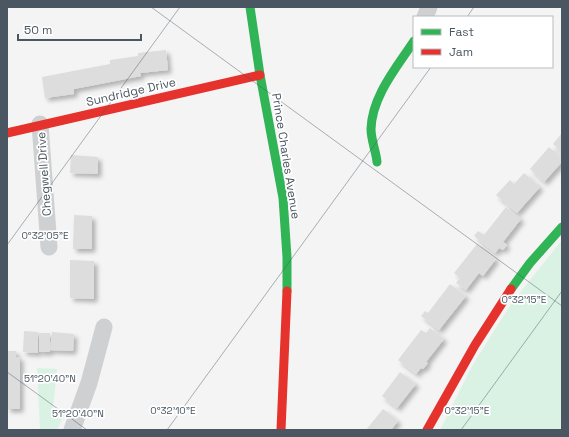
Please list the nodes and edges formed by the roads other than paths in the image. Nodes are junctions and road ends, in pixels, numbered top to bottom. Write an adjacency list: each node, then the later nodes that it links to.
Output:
1 (250, 7): 3 (street, Prince Charles Avenue)
2 (413, 43): 6 (street)
3 (260, 75): 4 (street, Sundridge Drive); 11 (street, Prince Charles Avenue)
4 (40, 124): 5 (street, Sundridge Drive); 8 (street, Chegwell Drive)
5 (7, 133)
6 (378, 162)
7 (562, 227): 12 (street)
8 (49, 247)
9 (104, 327): 10 (street)
10 (72, 430)
11 (281, 430)
12 (427, 430)

